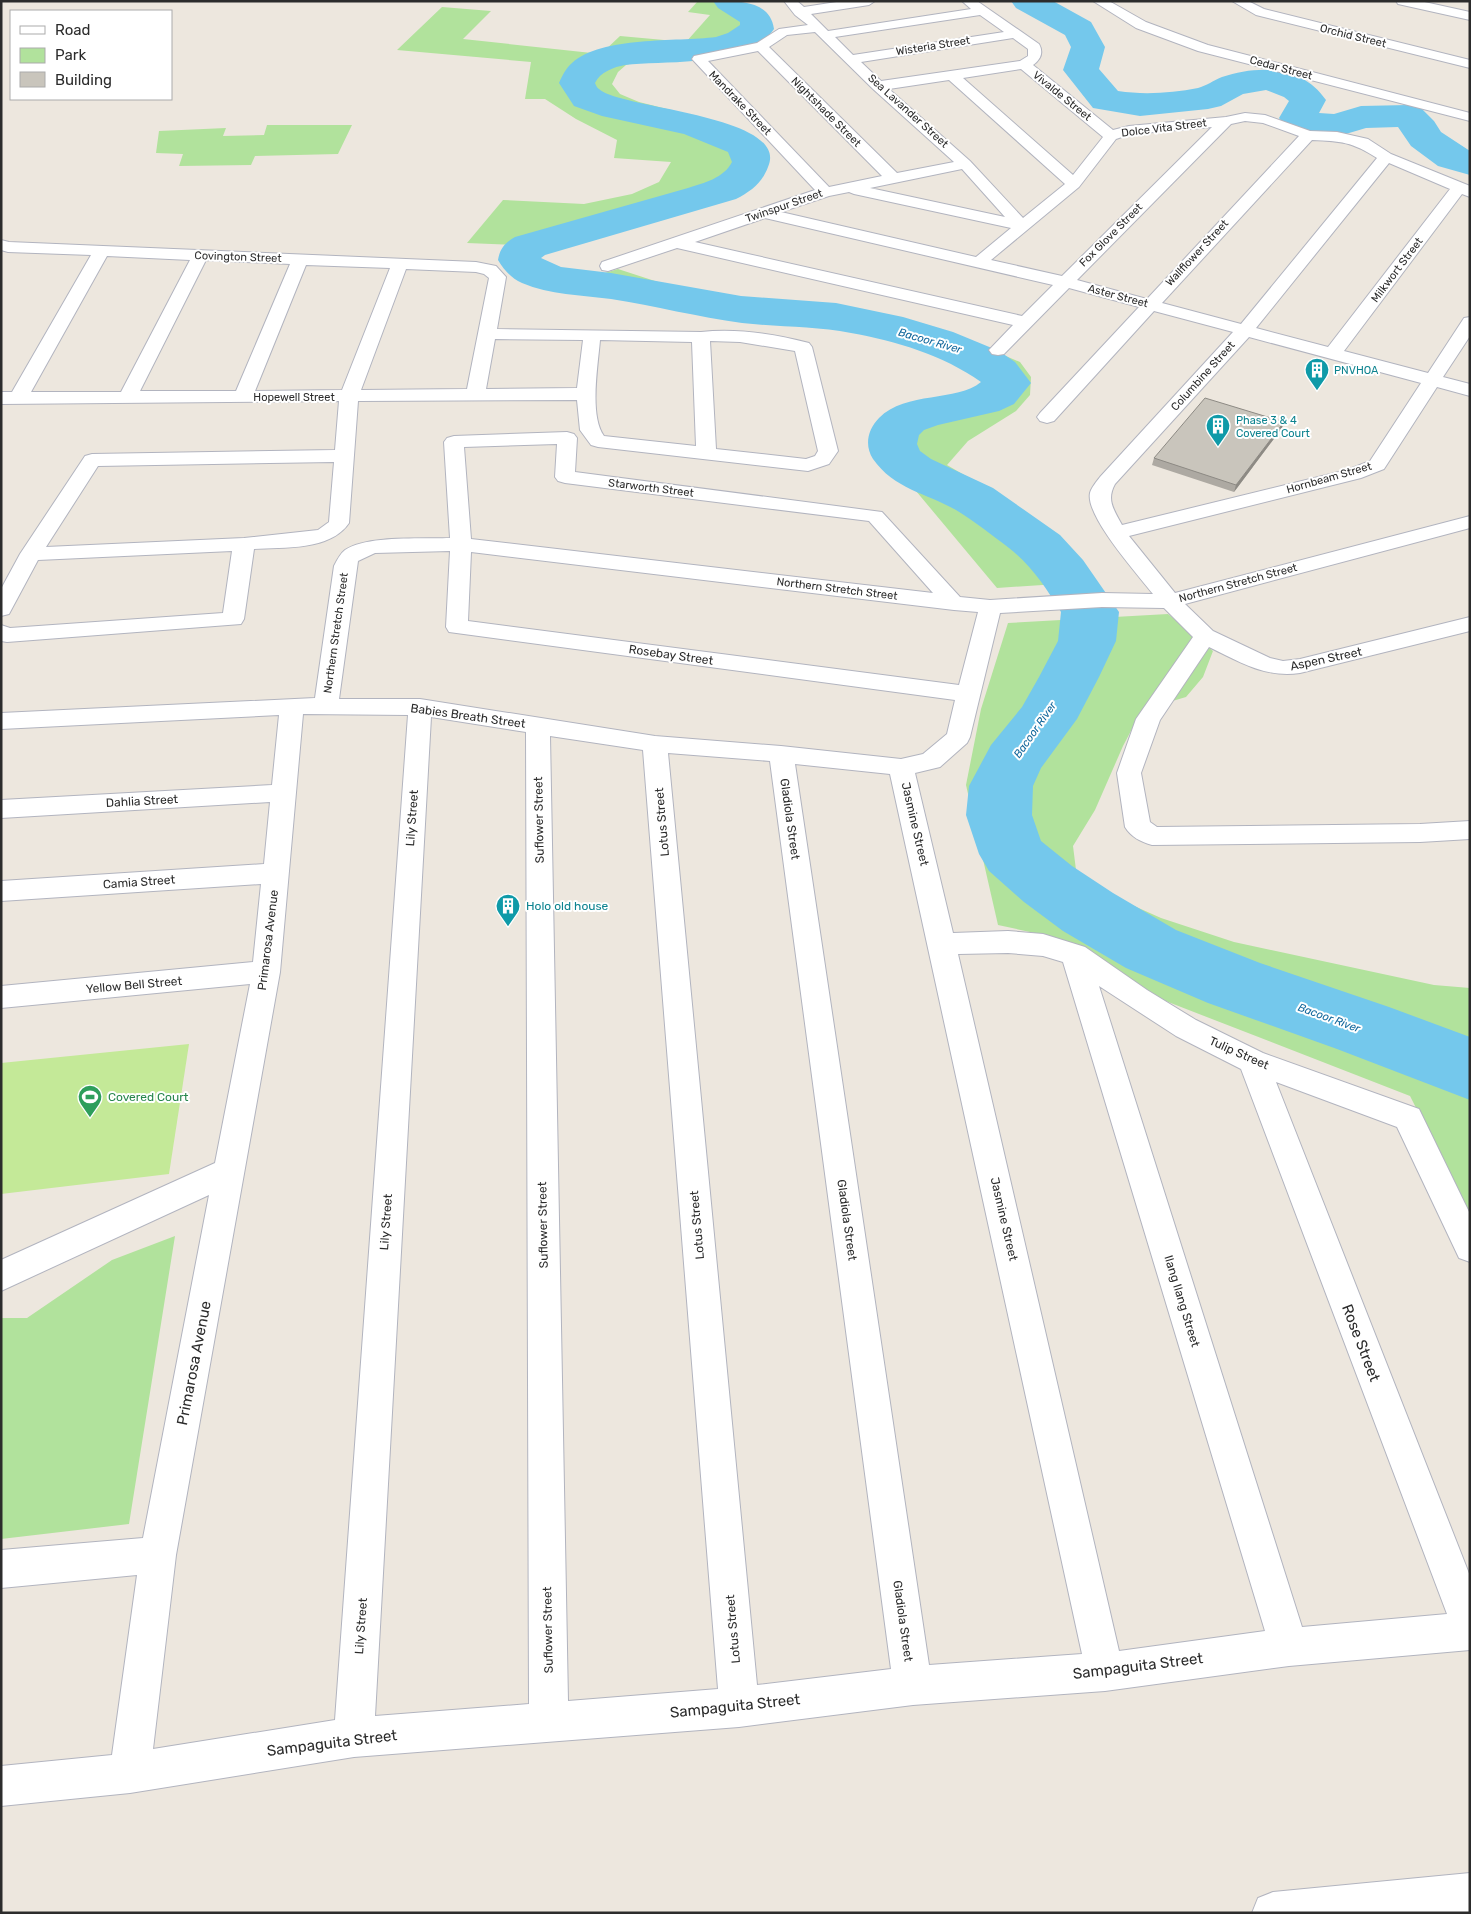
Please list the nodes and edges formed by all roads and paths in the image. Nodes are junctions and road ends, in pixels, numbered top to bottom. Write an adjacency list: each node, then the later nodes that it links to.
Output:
1 (869, 1): 6 (street)
2 (968, 1): 7 (street, Vivalde Street)
3 (1099, 1): 17 (street, Cedar Street)
4 (1238, 1): 13 (street, Orchid Street)
5 (1402, 1): 8 (street)
6 (795, 6): 9 (street, Sea Lavander Street)
7 (982, 11): 9 (street, Mandrake Street); 10 (street, Vivalde Street)
8 (1470, 16)
9 (821, 32): 11 (street, Mandrake Street); 12 (street, Sea Lavander Street)
10 (1015, 34): 12 (street, Wisteria Street); 14 (street, Vivalde Street)
11 (761, 46): 23 (street, Nightshade Street); 27 (street, Mandrake Street)
12 (852, 59): 16 (street, Sea Lavander Street)
13 (1470, 64)
14 (1024, 65): 15 (street); 20 (street, Vivalde Street)
15 (952, 75): 16 (street); 24 (street)
16 (878, 86): 22 (street, Sea Lavander Street)
17 (1470, 117)
18 (1226, 121): 19 (street, Dolce Vita Street); 20 (street, Dolce Vita Street); 38 (street, Fox Glove Street)
19 (1308, 135): 21 (street, Dolce Vita Street); 39 (street, Wallflower Street)
20 (1111, 136): 24 (street, Dolce Vita Street)
21 (1386, 157): 26 (street, Dolce Vita Street); 42 (street, Columbine Street)
22 (966, 164): 23 (street, Twinspur Street); 29 (street, Sea Lavander Street)
23 (892, 177): 25 (street, Twinspur Street)
24 (1074, 184): 29 (street, Dolce Vita Street)
25 (847, 188): 27 (street, Twinspur Street); 29 (street)
26 (1465, 190): 47 (street, Milkwort Street)
27 (825, 192): 28 (street, Twinspur Street)
28 (764, 213): 30 (street, Twinspur Street); 35 (street, Aster Street)
29 (1021, 225): 35 (street, Dolce Vita Street)
30 (678, 242): 37 (street, Twinspur Street); 40 (street)
31 (4, 249): 32 (street, Covington Street)
32 (102, 251): 33 (street, Covington Street); 55 (street)
33 (201, 255): 34 (street, Covington Street); 53 (street)
34 (300, 259): 36 (street, Covington Street); 54 (street)
35 (978, 263): 38 (street, Aster Street)
36 (400, 264): 43 (street, Covington Street); 51 (street)
37 (608, 266)
38 (1064, 282): 39 (street, Aster Street); 40 (street, Fox Glove Street)
39 (1149, 305): 42 (street, Aster Street); 56 (street, Wallflower Street)
40 (1025, 322): 46 (street, Fox Glove Street)
41 (1470, 322): 48 (street, Hornbeam Street)
42 (1244, 331): 47 (street, Aster Street); 60 (street, Columbine Street)
43 (487, 334): 44 (street); 52 (street)
44 (592, 335): 45 (street); 50 (street)
45 (701, 338): 57 (street); 57 (street)
46 (998, 350)
47 (1333, 353): 48 (street, Aster Street)
48 (1432, 379): 49 (street, Aster Street); 60 (street, Hornbeam Street)
49 (1470, 390)
50 (586, 394): 52 (street, Hopewell Street); 57 (street)
51 (350, 396): 52 (street, Hopewell Street); 54 (street, Hopewell Street); 58 (street)
52 (475, 396)
53 (128, 397): 54 (street, Hopewell Street); 55 (street, Hopewell Street)
54 (243, 397)
55 (10, 398)
56 (1047, 417)
57 (706, 454)
58 (343, 456): 61 (street); 63 (street)
59 (1470, 522): 64 (street, Northern Stretch Street)
60 (1116, 533): 64 (street, Columbine Street)
61 (244, 544): 63 (street); 69 (street)
62 (461, 544): 65 (street, Northern Stretch Street); 65 (street, Starworth Street); 71 (street, Rosebay Street); 73 (street, Northern Stretch Street)
63 (32, 554): 67 (street)
64 (1170, 601): 66 (street, Northern Stretch Street); 70 (street, Aspen Street)
65 (954, 603): 66 (street, Northern Stretch Street)
66 (990, 607): 71 (street)
67 (1, 609)
68 (1463, 631): 70 (street, Aspen Street)
69 (1, 632)
70 (1205, 636): 82 (street)
71 (968, 694): 79 (street)
72 (292, 706): 73 (street, Babies Breath Street); 75 (street, Babies Breath Street); 80 (street, Primarosa Avenue)
73 (326, 706): 74 (street, Babies Breath Street)
74 (420, 707): 76 (street, Babies Breath Street); 102 (street, Lily Street)
75 (1, 721)
76 (538, 726): 77 (street, Babies Breath Street); 101 (street, Suflower Street)
77 (656, 744): 78 (street, Babies Breath Street); 100 (street, Lotus Street)
78 (781, 754): 79 (street, Babies Breath Street); 99 (street, Gladiola Street)
79 (916, 764): 85 (street, Jasmine Street)
80 (282, 794): 81 (street, Dahlia Street); 83 (street, Primarosa Avenue)
81 (1, 809)
82 (1470, 830)
83 (276, 873): 84 (street, Camia Street); 87 (street, Primarosa Avenue)
84 (1, 890)
85 (943, 944): 86 (street, Tulip Street); 98 (street, Jasmine Street)
86 (1075, 955): 89 (street, Tulip Street); 97 (street, Ilang Ilang Street)
87 (266, 972): 88 (street, Yellow Bell Street); 90 (street, Primarosa Avenue)
88 (1, 997)
89 (1253, 1061): 91 (street, Tulip Street); 95 (street, Rose Street)
90 (230, 1171): 92 (street); 93 (street, Primarosa Avenue)
91 (1470, 1248)
92 (1, 1276)
93 (158, 1555): 94 (street); 103 (street, Primarosa Avenue)
94 (1, 1569)
95 (1470, 1625)
96 (1470, 1631): 97 (street, Sampaguita Street)
97 (1289, 1647): 98 (street, Sampaguita Street)
98 (1105, 1672): 99 (street, Sampaguita Street)
99 (912, 1686): 100 (street, Sampaguita Street)
100 (740, 1707): 101 (street, Sampaguita Street)
101 (549, 1723): 102 (street, Sampaguita Street)
102 (354, 1737): 103 (street, Sampaguita Street)
103 (130, 1773): 104 (street, Sampaguita Street)
104 (1, 1786)
105 (1470, 1894): 106 (street)
106 (1273, 1913)

